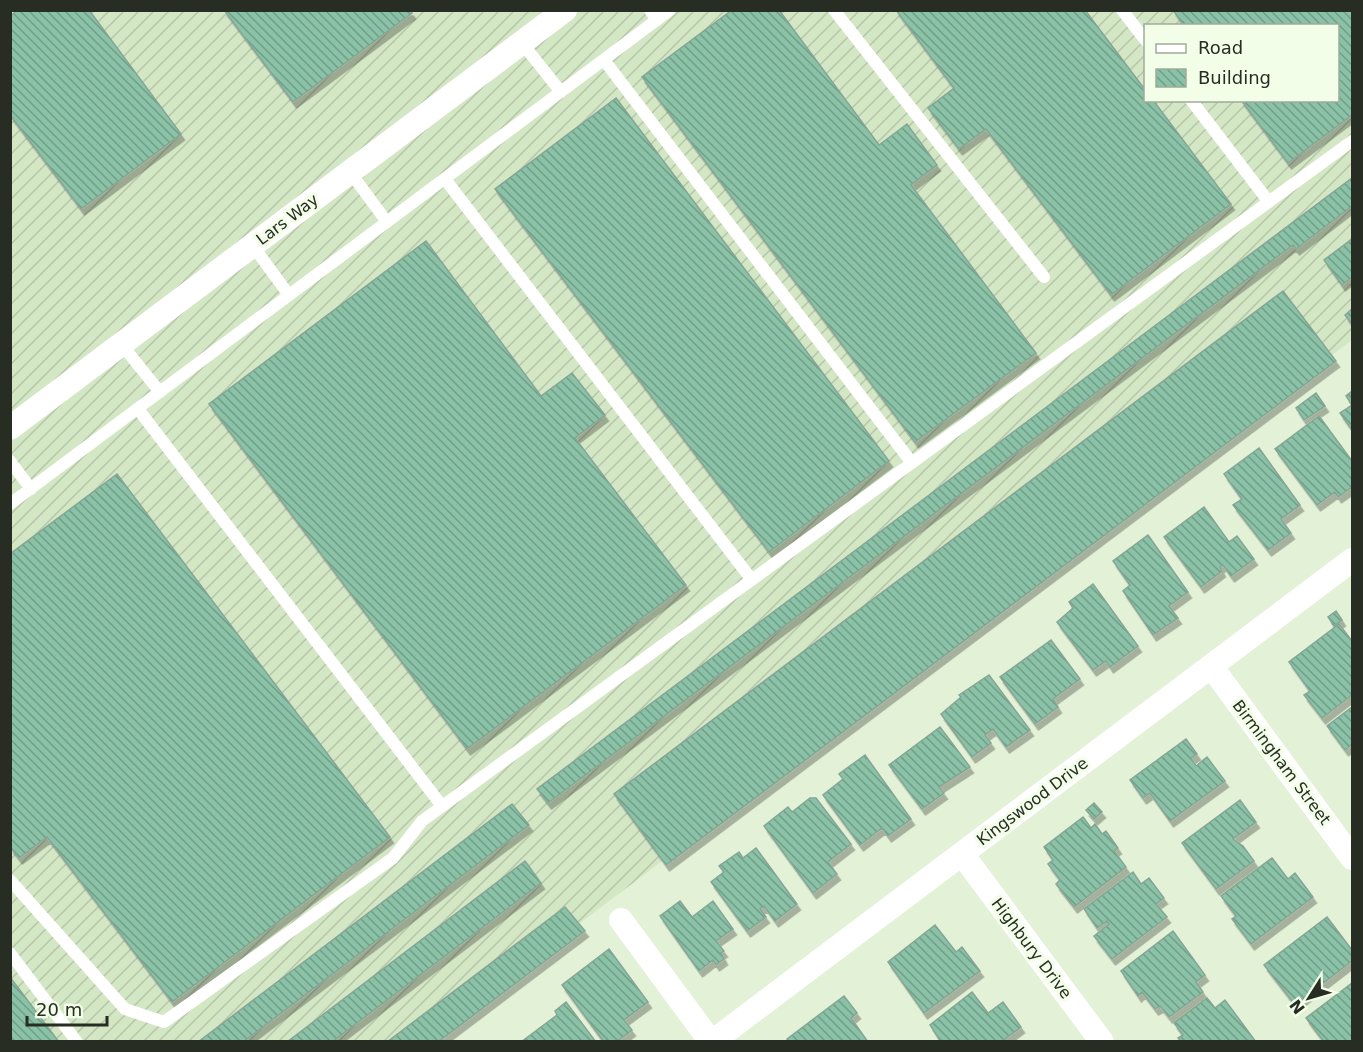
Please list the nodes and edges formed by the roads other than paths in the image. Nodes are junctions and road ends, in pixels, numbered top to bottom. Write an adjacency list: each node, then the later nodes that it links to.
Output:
1 (565, 10): 7 (street, Lars Way)
2 (670, 10): 5 (lane)
3 (834, 10): 17 (lane)
4 (1122, 10): 6 (lane)
5 (653, 15): 8 (lane)
6 (1144, 38)
7 (522, 43): 9 (lane); 12 (street, Lars Way)
8 (604, 60): 9 (lane); 24 (lane)
9 (561, 92): 13 (lane)
10 (1193, 102): 14 (lane)
11 (1353, 141): 14 (lane)
12 (350, 172): 15 (lane); 16 (street, Lars Way)
13 (445, 179): 15 (lane); 28 (lane)
14 (1269, 202): 24 (lane)
15 (387, 222): 18 (lane)
16 (253, 246): 18 (lane); 19 (street, Lars Way)
17 (1044, 277)
18 (289, 295): 20 (lane)
19 (122, 345): 20 (lane); 22 (street, Lars Way)
20 (160, 392): 21 (lane)
21 (138, 409): 25 (lane); 30 (lane)
22 (10, 428)
23 (10, 461): 25 (lane)
24 (912, 463): 28 (lane)
25 (31, 489): 26 (lane)
26 (10, 504)
27 (1353, 560): 29 (street, Kingswood Drive)
28 (752, 580): 30 (lane)
29 (1211, 666): 31 (street, Kingswood Drive); 32 (street, Birmingham Street)
30 (442, 806): 33 (lane)
31 (962, 854): 37 (street, Kingswood Drive); 38 (street, Highbury Drive)
32 (1353, 858)
33 (10, 880)
34 (621, 920): 37 (street)
35 (10, 953): 36 (lane)
36 (77, 1041)
37 (711, 1041)
38 (1102, 1041)

